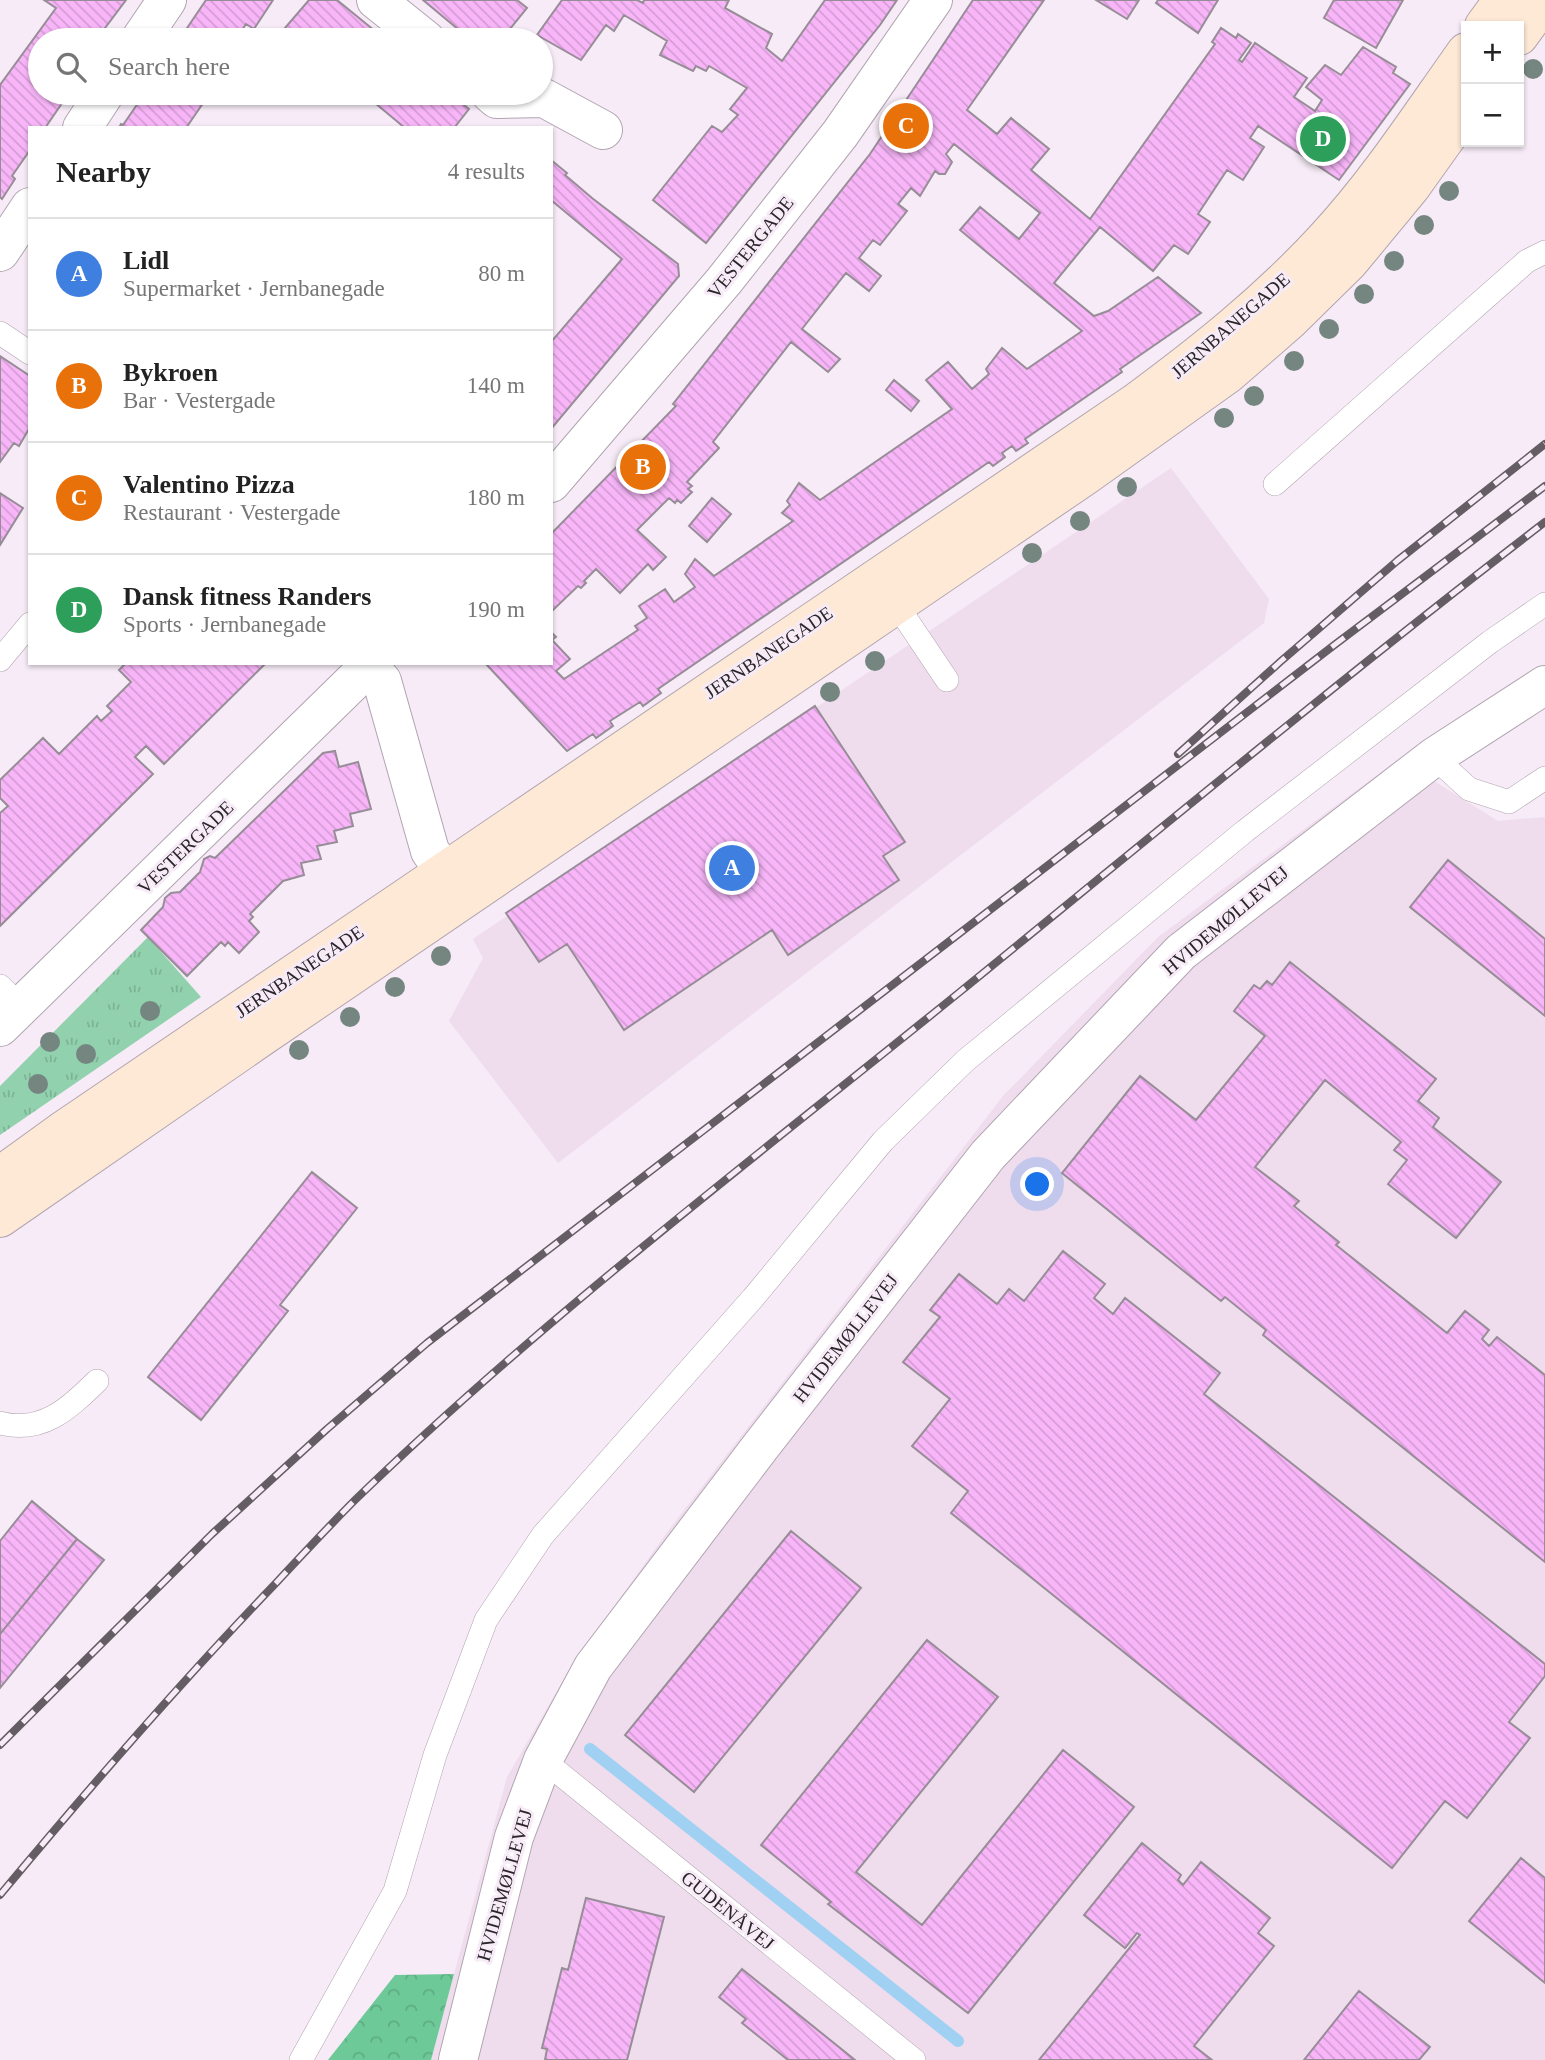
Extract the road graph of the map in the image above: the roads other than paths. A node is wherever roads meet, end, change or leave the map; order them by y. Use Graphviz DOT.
graph roads {
  1 [pos="167,0"];
  2 [pos="376,0"];
  3 [pos="933,0"];
  4 [pos="1503,0"];
  5 [pos="1545,0"];
  6 [pos="1488,21"];
  7 [pos="148,28"];
  8 [pos="411,28"];
  9 [pos="1524,29"];
  10 [pos="1461,59"];
  11 [pos="553,103"];
  12 [pos="98,105"];
  13 [pos="1461,117"];
  14 [pos="83,126"];
  15 [pos="603,130"];
  16 [pos="28,210"];
  17 [pos="1545,251"];
  18 [pos="0,252"];
  19 [pos="0,333"];
  20 [pos="28,352"];
  21 [pos="553,481"];
  22 [pos="1275,484"];
  23 [pos="886,590"];
  24 [pos="1545,604"];
  25 [pos="28,626"];
  26 [pos="0,660"];
  27 [pos="371,665"];
  28 [pos="947,680"];
  29 [pos="1545,685"];
  30 [pos="1434,757"];
  31 [pos="1545,778"];
  32 [pos="454,886"];
  33 [pos="7,1006"];
  34 [pos="0,1176"];
  35 [pos="0,1218"];
  36 [pos="97,1381"];
  37 [pos="0,1423"];
  38 [pos="543,1760"];
  39 [pos="300,2060"];
  40 [pos="458,2060"];
  41 [pos="914,2060"];
  1 -- 7 [label="street"];
  2 -- 8 [label="street"];
  3 -- 21 [label="street, VESTERGADE"];
  4 -- 6 [label="main road"];
  5 -- 9 [label="main road"];
  10 -- 23 [label="main road, JERNBANEGADE"];
  11 -- 15 [label="street"];
  12 -- 14 [label="street"];
  13 -- 23 [label="main road, JERNBANEGADE"];
  16 -- 18 [label="street"];
  17 -- 22 [label="lane"];
  19 -- 20 [label="lane"];
  23 -- 28 [label="lane"];
  23 -- 32 [label="main road, JERNBANEGADE"];
  24 -- 39 [label="lane"];
  25 -- 26 [label="lane"];
  27 -- 32 [label="street, VESTERGADE"];
  27 -- 33 [label="street, VESTERGADE"];
  29 -- 30 [label="street, HVIDEMØLLEVEJ"];
  30 -- 31 [label="lane"];
  30 -- 38 [label="street, HVIDEMØLLEVEJ"];
  32 -- 34 [label="main road, JERNBANEGADE"];
  32 -- 35 [label="main road, JERNBANEGADE"];
  36 -- 37 [label="lane"];
  38 -- 40 [label="street, HVIDEMØLLEVEJ"];
  38 -- 41 [label="lane, GUDENÅVEJ"];
}
